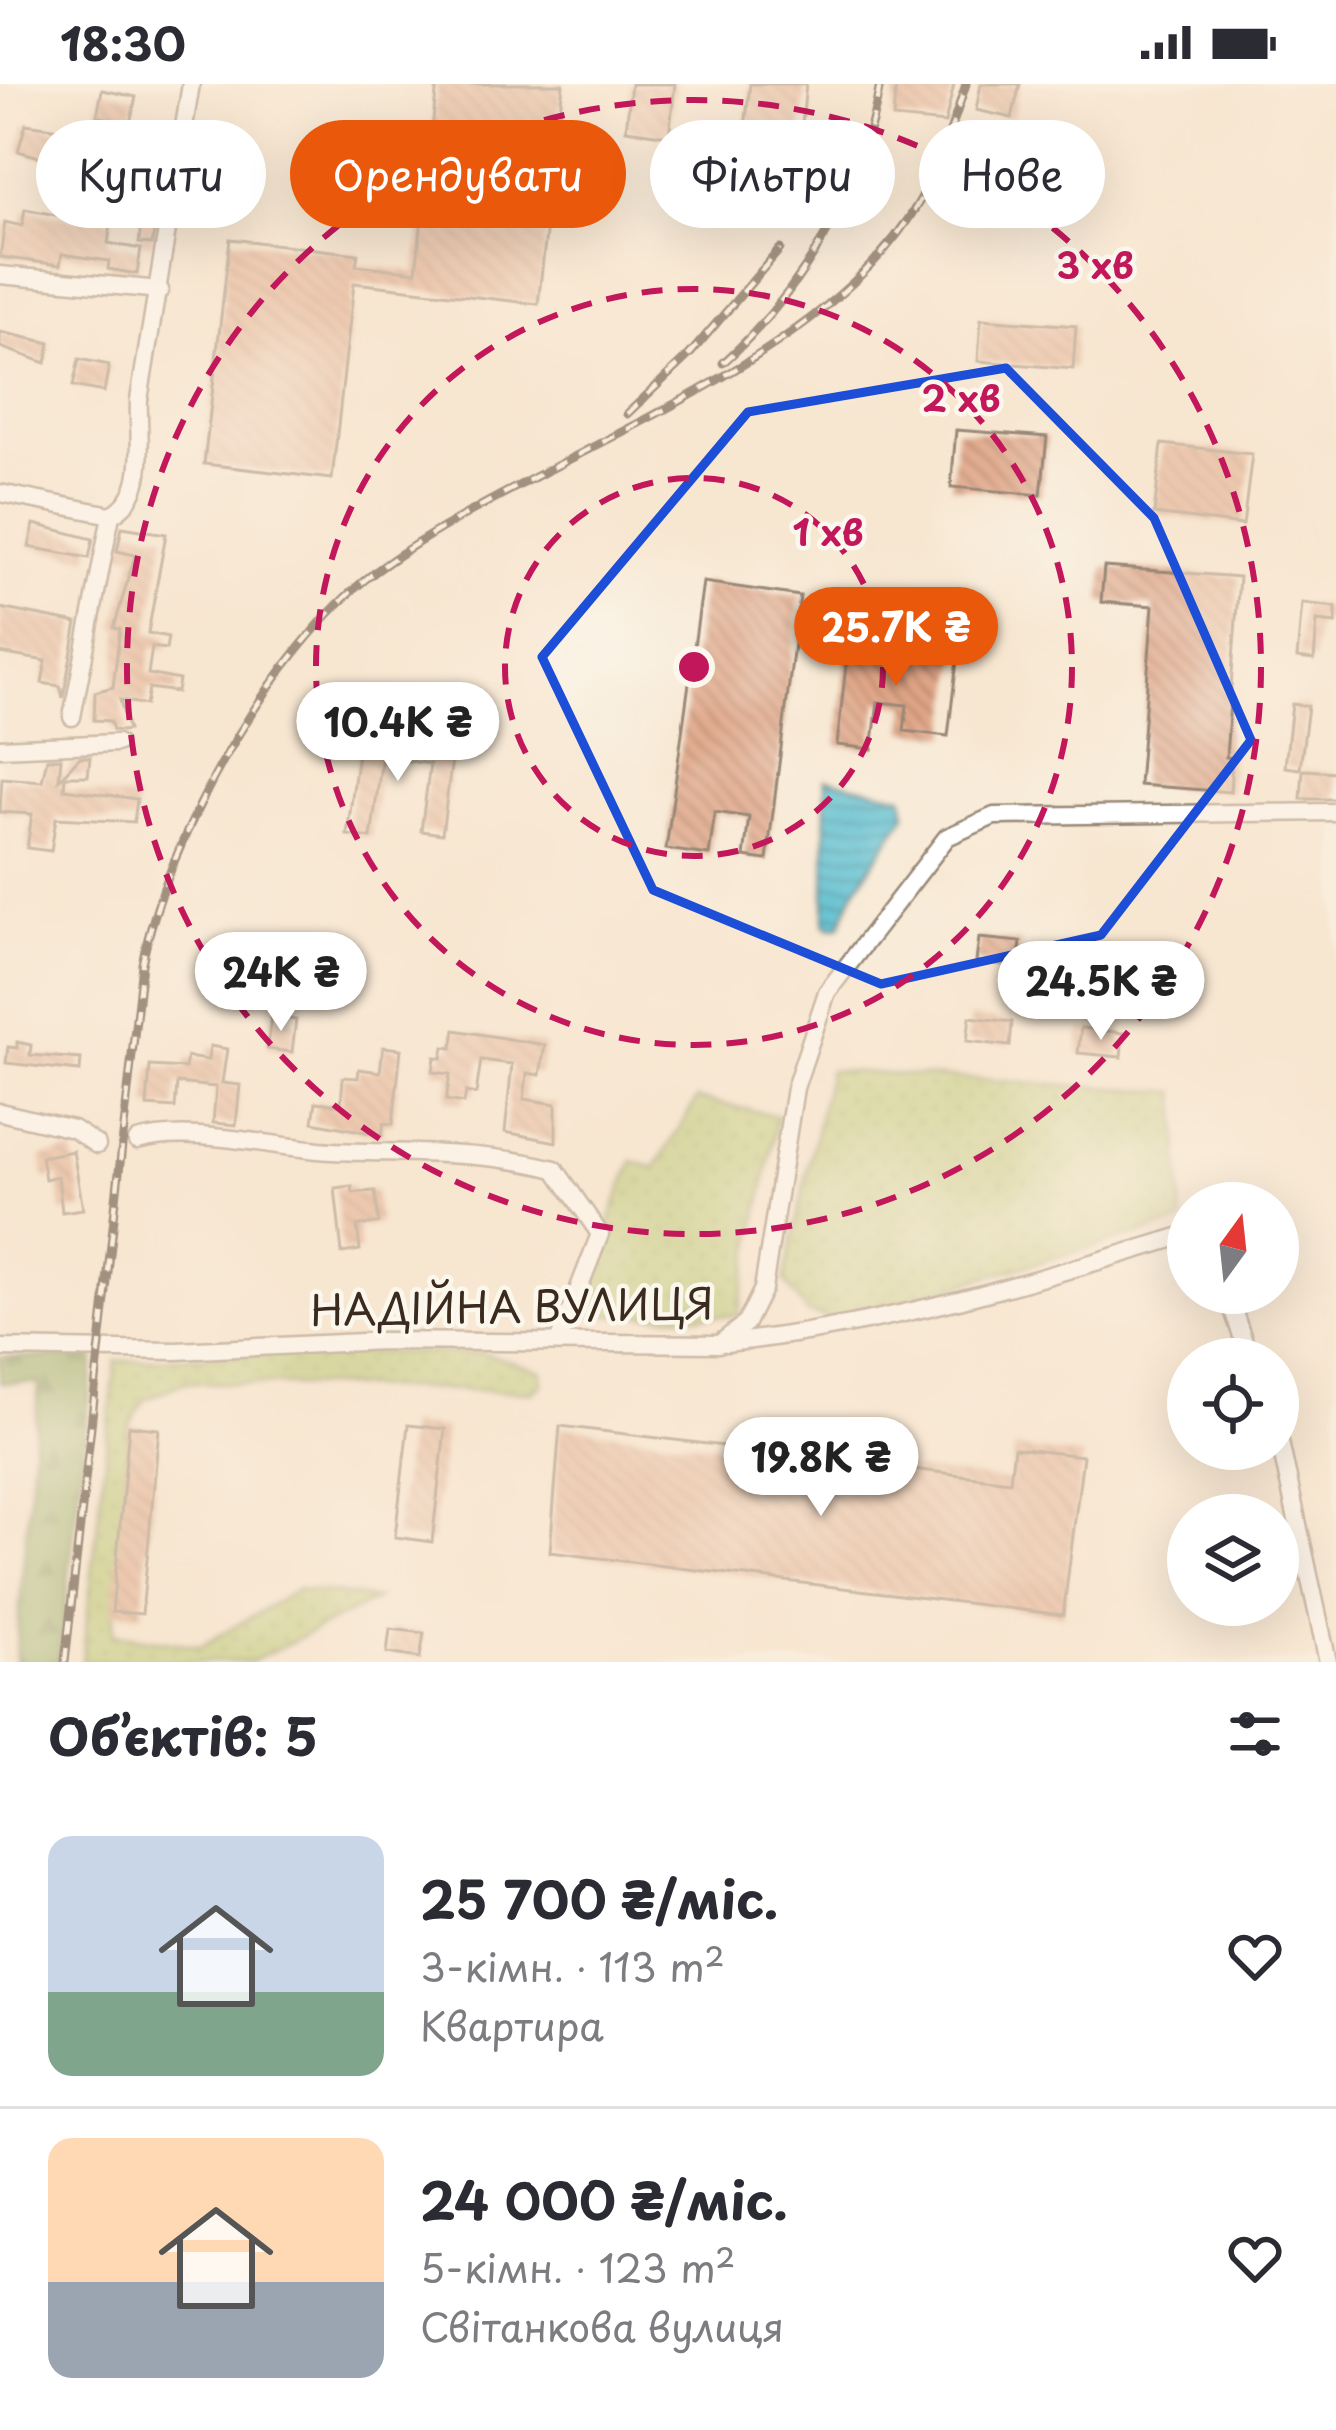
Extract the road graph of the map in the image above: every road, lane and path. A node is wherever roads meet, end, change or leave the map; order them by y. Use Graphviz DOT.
graph roads {
  1 [pos="191,84"];
  2 [pos="0,275"];
  3 [pos="160,290"];
  4 [pos="0,493"];
  5 [pos="111,515"];
  6 [pos="72,717"];
  7 [pos="118,743"];
  8 [pos="0,748"];
  9 [pos="1336,812"];
  10 [pos="0,1112"];
  11 [pos="137,1141"];
  12 [pos="97,1145"];
  13 [pos="1167,1240"];
  14 [pos="558,1342"];
  15 [pos="719,1344"];
  16 [pos="0,1348"];
  17 [pos="1286,1470"];
  18 [pos="1328,1662"];
  1 -- 3 [label="street"];
  2 -- 3 [label="street"];
  3 -- 5 [label="street"];
  4 -- 5 [label="street"];
  5 -- 6 [label="street"];
  7 -- 8 [label="street"];
  9 -- 15 [label="street, НАДІЙНА ВУЛИЦЯ"];
  10 -- 12 [label="street"];
  11 -- 14 [label="street"];
  13 -- 15 [label="street"];
  14 -- 15 [label="street, НАДІЙНА ВУЛИЦЯ"];
  14 -- 16 [label="street, НАДІЙНА ВУЛИЦЯ"];
  17 -- 18 [label="street"];
}
